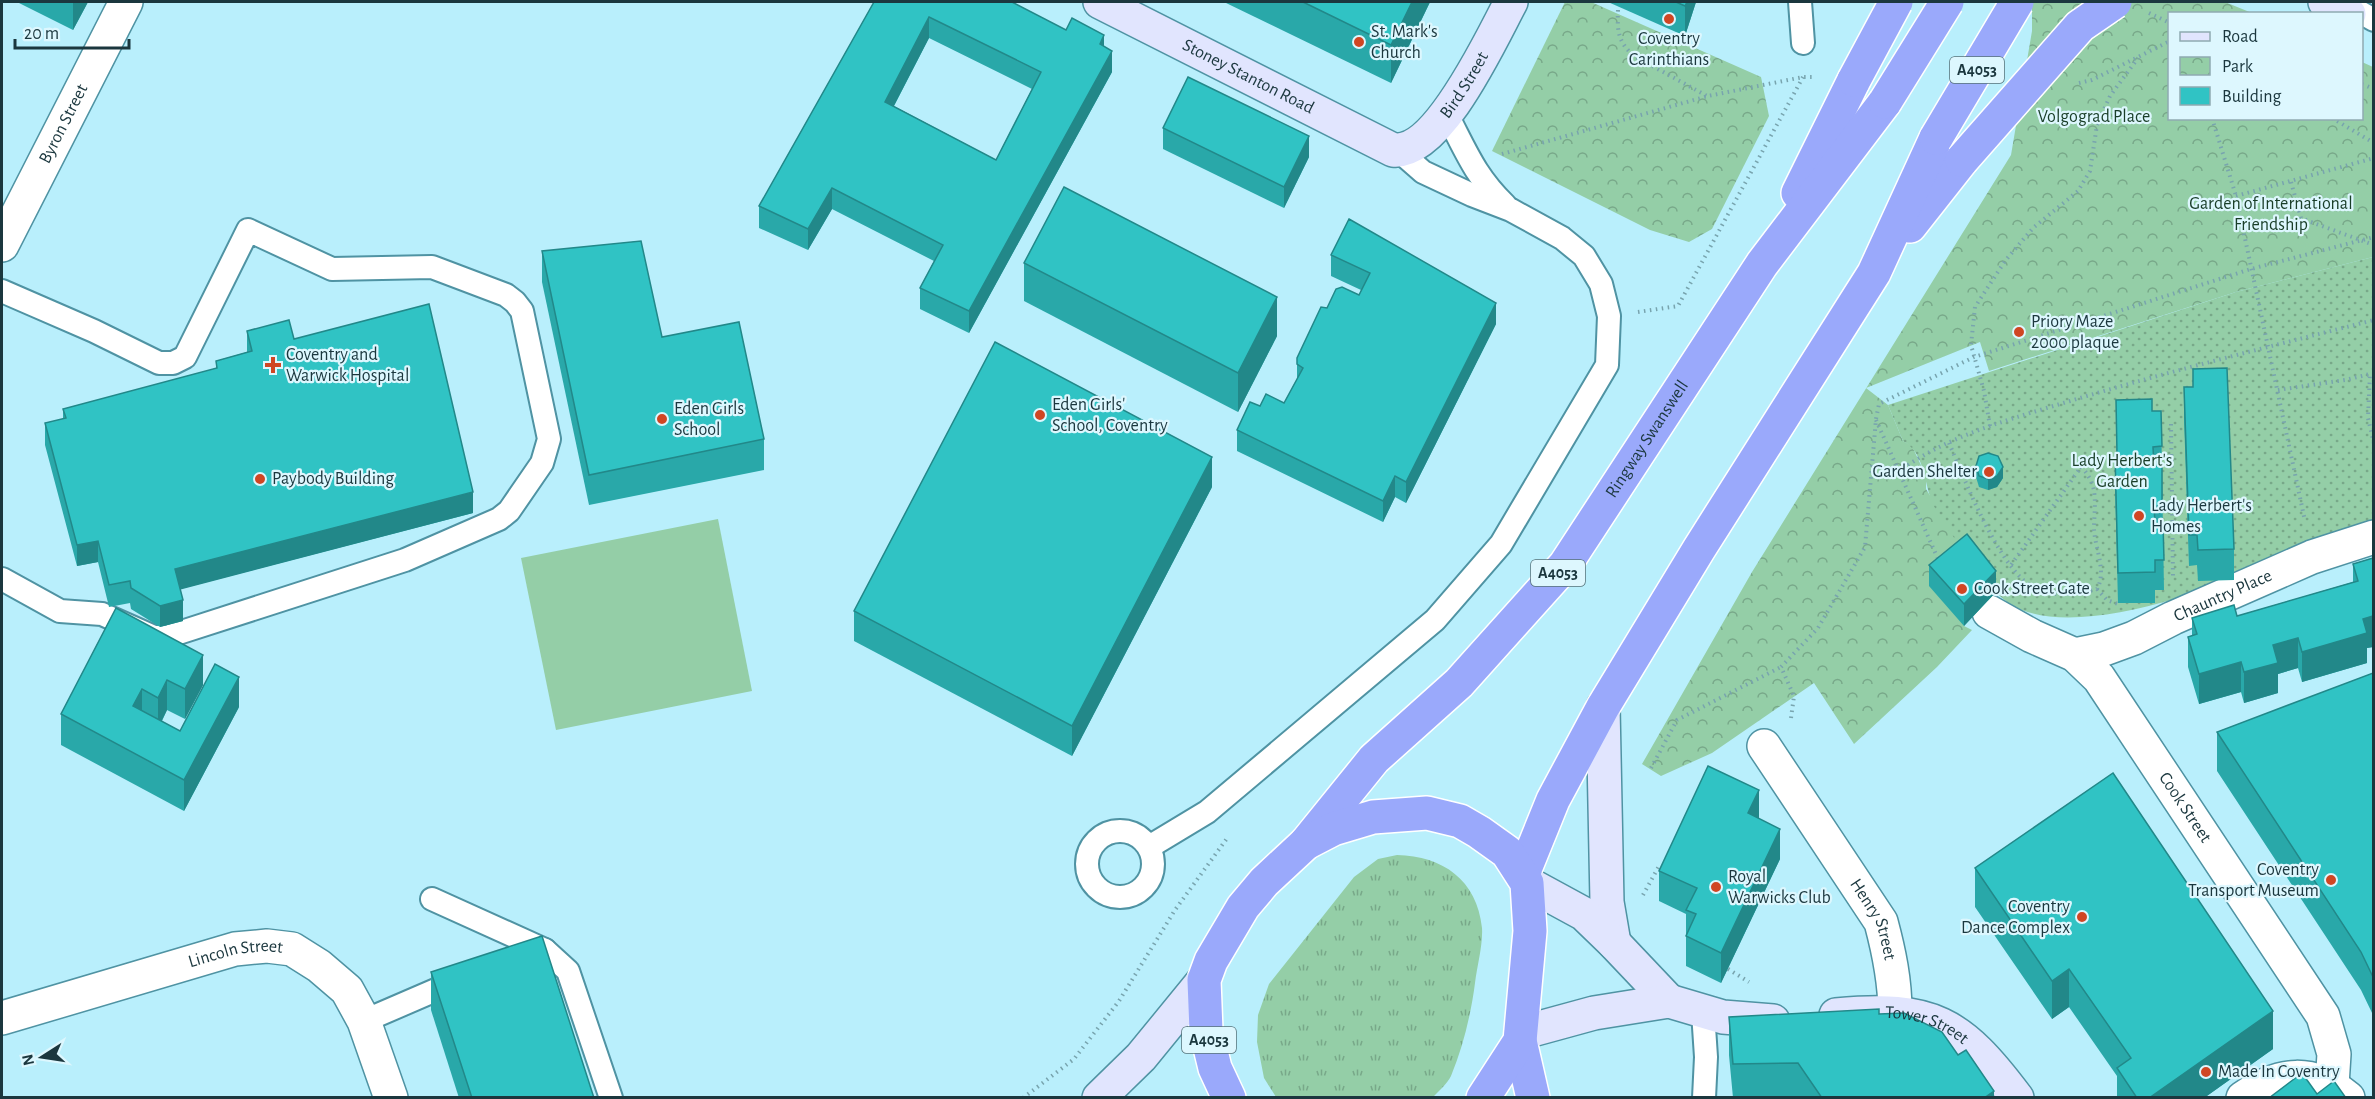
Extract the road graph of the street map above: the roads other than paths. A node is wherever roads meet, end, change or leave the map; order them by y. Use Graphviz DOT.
graph roads {
  1 [pos="126,2"];
  2 [pos="1100,2"];
  3 [pos="1511,2"];
  4 [pos="1800,2"];
  5 [pos="1896,2"];
  6 [pos="1947,2"];
  7 [pos="2017,2"];
  8 [pos="2115,2"];
  9 [pos="2325,2"];
  10 [pos="2342,2"];
  11 [pos="2345,12"];
  12 [pos="2359,12"];
  13 [pos="1803,43"];
  14 [pos="1447,115"];
  15 [pos="1399,151"];
  16 [pos="1511,210"];
  17 [pos="2,245"];
  18 [pos="1762,264"];
  19 [pos="1874,273"];
  20 [pos="2,291"];
  21 [pos="2373,537"];
  22 [pos="2,579"];
  23 [pos="1989,612"];
  24 [pos="2075,655"];
  25 [pos="1603,707"];
  26 [pos="1764,746"];
  27 [pos="1306,843"];
  28 [pos="1149,847"];
  29 [pos="1525,879"];
  30 [pos="432,899"];
  31 [pos="1614,943"];
  32 [pos="544,950"];
  33 [pos="499,966"];
  34 [pos="477,974"];
  35 [pos="1204,980"];
  36 [pos="1669,1001"];
  37 [pos="1703,1012"];
  38 [pos="1895,1012"];
  39 [pos="2,1018"];
  40 [pos="364,1021"];
  41 [pos="1521,1037"];
  42 [pos="2340,1091"];
  43 [pos="391,1098"];
  44 [pos="611,1098"];
  45 [pos="1099,1098"];
  46 [pos="1229,1098"];
  47 [pos="1483,1098"];
  48 [pos="1533,1098"];
  49 [pos="1704,1098"];
  50 [pos="2017,1098"];
  51 [pos="2243,1098"];
  1 -- 17 [label="street, Byron Street"];
  2 -- 15 [label="street, Stoney Stanton Road"];
  3 -- 14 [label="street, Bird Street"];
  4 -- 13 [label="lane"];
  5 -- 18 [label="highway, bridge"];
  6 -- 18 [label="highway, Ringway Swanswell / A4053, bridge"];
  7 -- 19 [label="highway, A4053, bridge"];
  8 -- 19 [label="highway, bridge"];
  9 -- 11 [label="street"];
  10 -- 12 [label="lane"];
  14 -- 15 [label="street, Bird Street"];
  14 -- 16 [label="lane"];
  15 -- 16 [label="lane"];
  16 -- 28 [label="lane"];
  18 -- 27 [label="highway, Ringway Swanswell / A4053"];
  19 -- 25 [label="highway, A4053"];
  20 -- 22 [label="lane"];
  21 -- 24 [label="street, Chauntry Place"];
  23 -- 24 [label="street, Cook Street"];
  24 -- 42 [label="street, Cook Street"];
  25 -- 29 [label="highway, A4053"];
  25 -- 31 [label="street"];
  26 -- 38 [label="street, Henry Street"];
  27 -- 29 [label="highway, A4053"];
  27 -- 35 [label="highway, A4053"];
  29 -- 31 [label="street, Tower Street"];
  29 -- 41 [label="highway, A4053"];
  30 -- 32 [label="lane"];
  31 -- 36 [label="street, Tower Street"];
  32 -- 33 [label="lane"];
  32 -- 44 [label="lane"];
  34 -- 40 [label="lane"];
  35 -- 45 [label="street"];
  35 -- 46 [label="highway, A4053"];
  36 -- 37 [label="street, Tower Street"];
  36 -- 41 [label="street, Tower Street"];
  37 -- 38 [label="street, Tower Street"];
  37 -- 49 [label="lane"];
  38 -- 50 [label="street, Tower Street"];
  39 -- 40 [label="street, Lincoln Street"];
  40 -- 43 [label="street, Lincoln Street"];
  41 -- 47 [label="highway, A4053"];
  41 -- 48 [label="highway, A4053"];
  42 -- 51 [label="street"];
}
